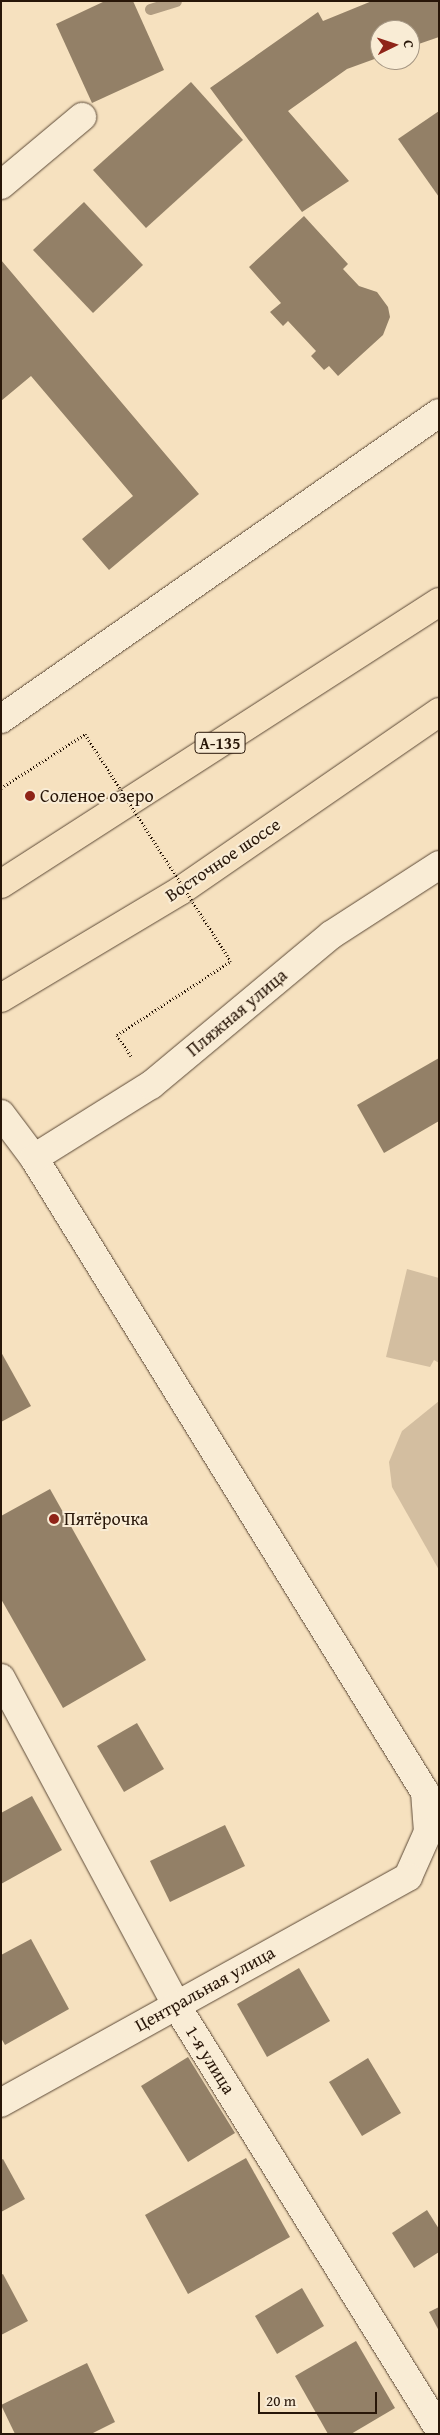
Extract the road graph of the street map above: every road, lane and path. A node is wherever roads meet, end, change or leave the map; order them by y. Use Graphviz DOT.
graph roads {
  1 [pos="82,117"];
  2 [pos="1,185"];
  3 [pos="439,413"];
  4 [pos="414,430"];
  5 [pos="439,440"];
  6 [pos="439,602"];
  7 [pos="439,712"];
  8 [pos="1,719"];
  9 [pos="1,788"];
  10 [pos="439,864"];
  11 [pos="1,884"];
  12 [pos="1,998"];
  13 [pos="117,1035"];
  14 [pos="1,1114"];
  15 [pos="34,1158"];
  16 [pos="1,1678"];
  17 [pos="176,2005"];
  18 [pos="1,2102"];
  19 [pos="439,2430"];
  1 -- 2 [label="street"];
  3 -- 4 [label="street"];
  4 -- 5 [label="street"];
  4 -- 8 [label="street"];
  6 -- 11 [label="highway, А-135"];
  7 -- 12 [label="highway, Восточное шоссе"];
  9 -- 13 [label="path, bridge"];
  10 -- 15 [label="street, Пляжная улица"];
  14 -- 15 [label="street"];
  15 -- 17 [label="street, Центральная улица"];
  16 -- 17 [label="street, 1-я улица"];
  17 -- 18 [label="street, Центральная улица"];
  17 -- 19 [label="street, 1-я улица"];
}
